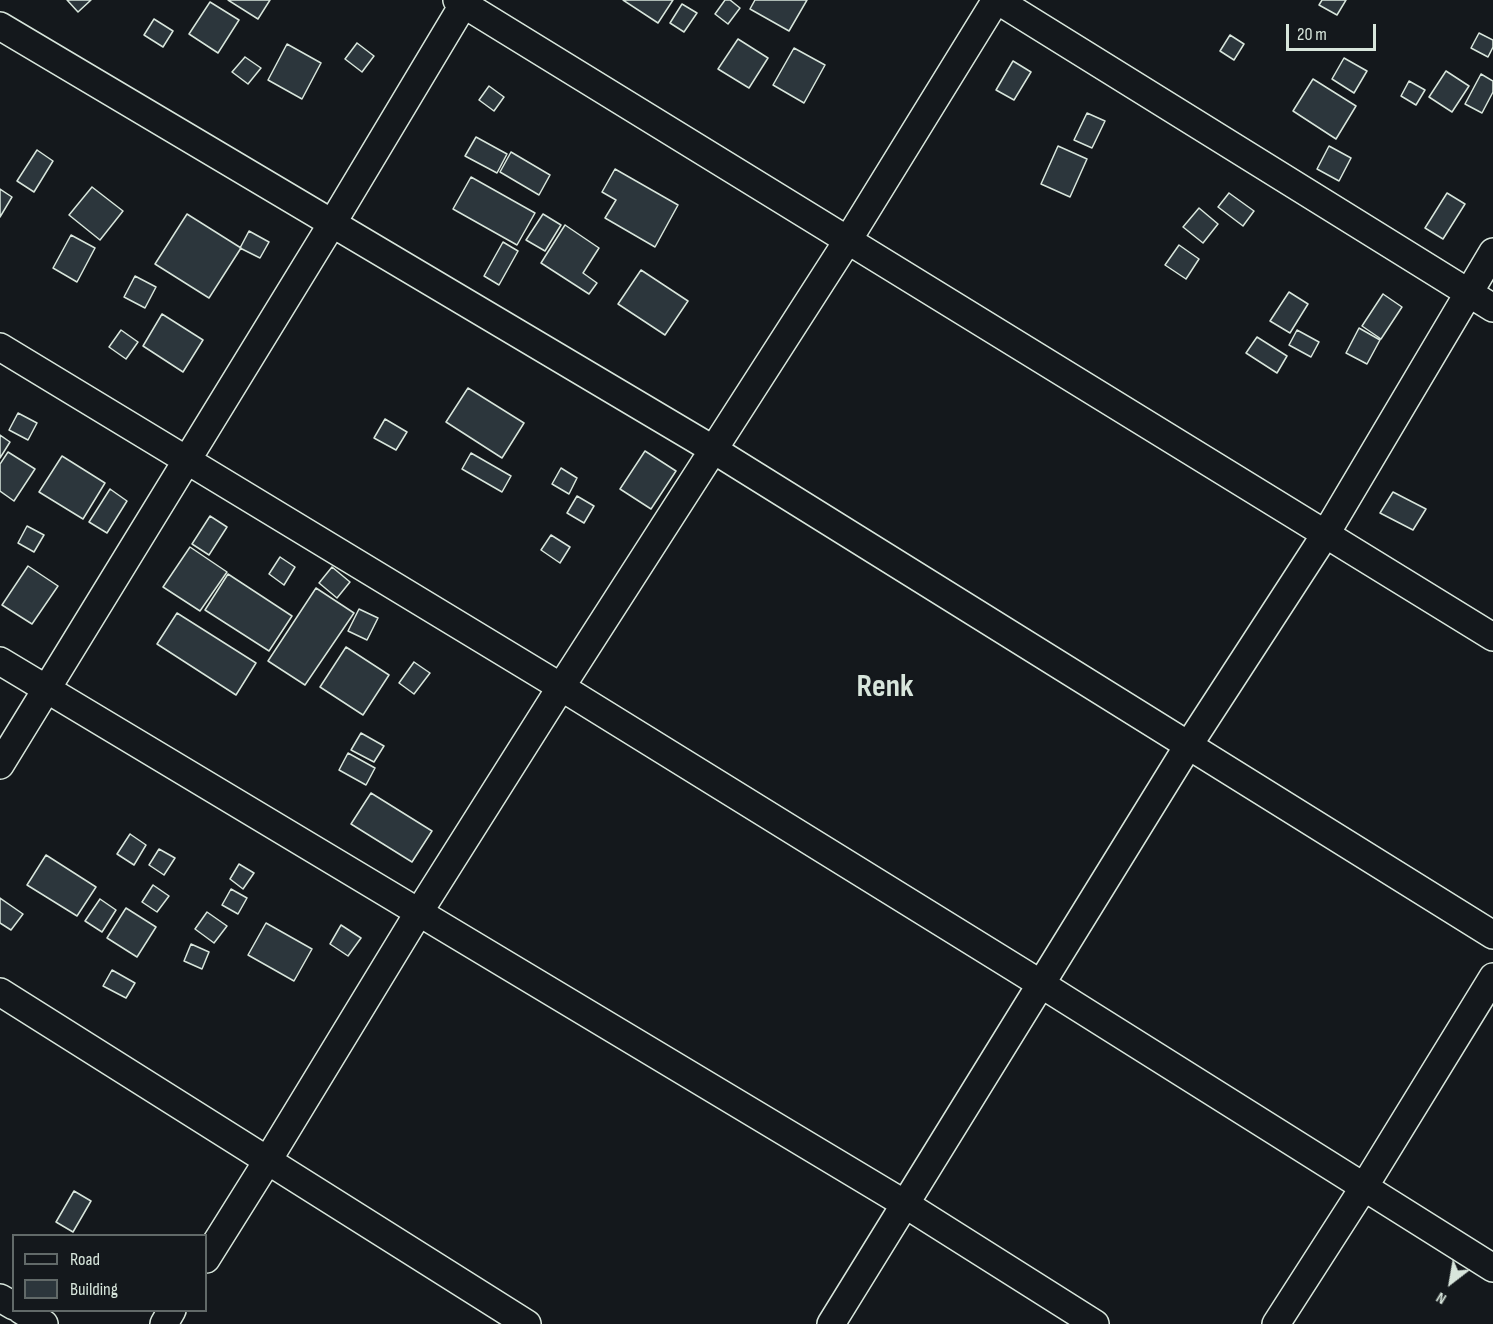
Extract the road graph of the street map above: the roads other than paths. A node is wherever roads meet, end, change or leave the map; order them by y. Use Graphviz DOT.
graph roads {
  1 [pos="996,0"];
  2 [pos="462,1"];
  3 [pos="0,26"];
  4 [pos="333,222"];
  5 [pos="848,240"];
  6 [pos="1493,252"];
  7 [pos="1468,292"];
  8 [pos="1493,308"];
  9 [pos="0,347"];
  10 [pos="714,450"];
  11 [pos="186,460"];
  12 [pos="1325,535"];
  13 [pos="1493,637"];
  14 [pos="0,661"];
  15 [pos="561,687"];
  16 [pos="46,688"];
  17 [pos="1188,746"];
  18 [pos="0,765"];
  19 [pos="419,912"];
  20 [pos="1493,935"];
  21 [pos="1493,977"];
  22 [pos="1041,984"];
  23 [pos="0,993"];
  24 [pos="268,1160"];
  25 [pos="1364,1187"];
  26 [pos="905,1204"];
  27 [pos="207,1257"];
  28 [pos="1493,1268"];
  29 [pos="23,1312"];
  30 [pos="44,1324"];
  31 [pos="527,1324"];
  32 [pos="831,1324"];
  33 [pos="1095,1324"];
  34 [pos="1276,1324"];
  1 -- 5 [label="street"];
  1 -- 7 [label="street"];
  2 -- 4 [label="street"];
  2 -- 5 [label="street"];
  3 -- 4 [label="street"];
  4 -- 10 [label="street"];
  4 -- 11 [label="street"];
  5 -- 10 [label="street"];
  5 -- 12 [label="street"];
  6 -- 7 [label="street"];
  7 -- 8 [label="street"];
  7 -- 12 [label="street"];
  9 -- 11 [label="street"];
  10 -- 15 [label="street"];
  10 -- 17 [label="street"];
  11 -- 15 [label="street"];
  11 -- 16 [label="street"];
  12 -- 13 [label="street"];
  12 -- 17 [label="street"];
  14 -- 16 [label="street"];
  15 -- 19 [label="street"];
  15 -- 22 [label="street"];
  16 -- 18 [label="street"];
  16 -- 19 [label="street"];
  17 -- 20 [label="street"];
  17 -- 22 [label="street"];
  19 -- 24 [label="street"];
  19 -- 26 [label="street"];
  21 -- 25 [label="street"];
  22 -- 25 [label="street"];
  22 -- 26 [label="street"];
  23 -- 24 [label="street"];
  24 -- 27 [label="street"];
  24 -- 31 [label="street"];
  25 -- 28 [label="street"];
  25 -- 34 [label="street"];
  26 -- 32 [label="street"];
  26 -- 33 [label="street"];
  29 -- 30 [label="street"];
}
